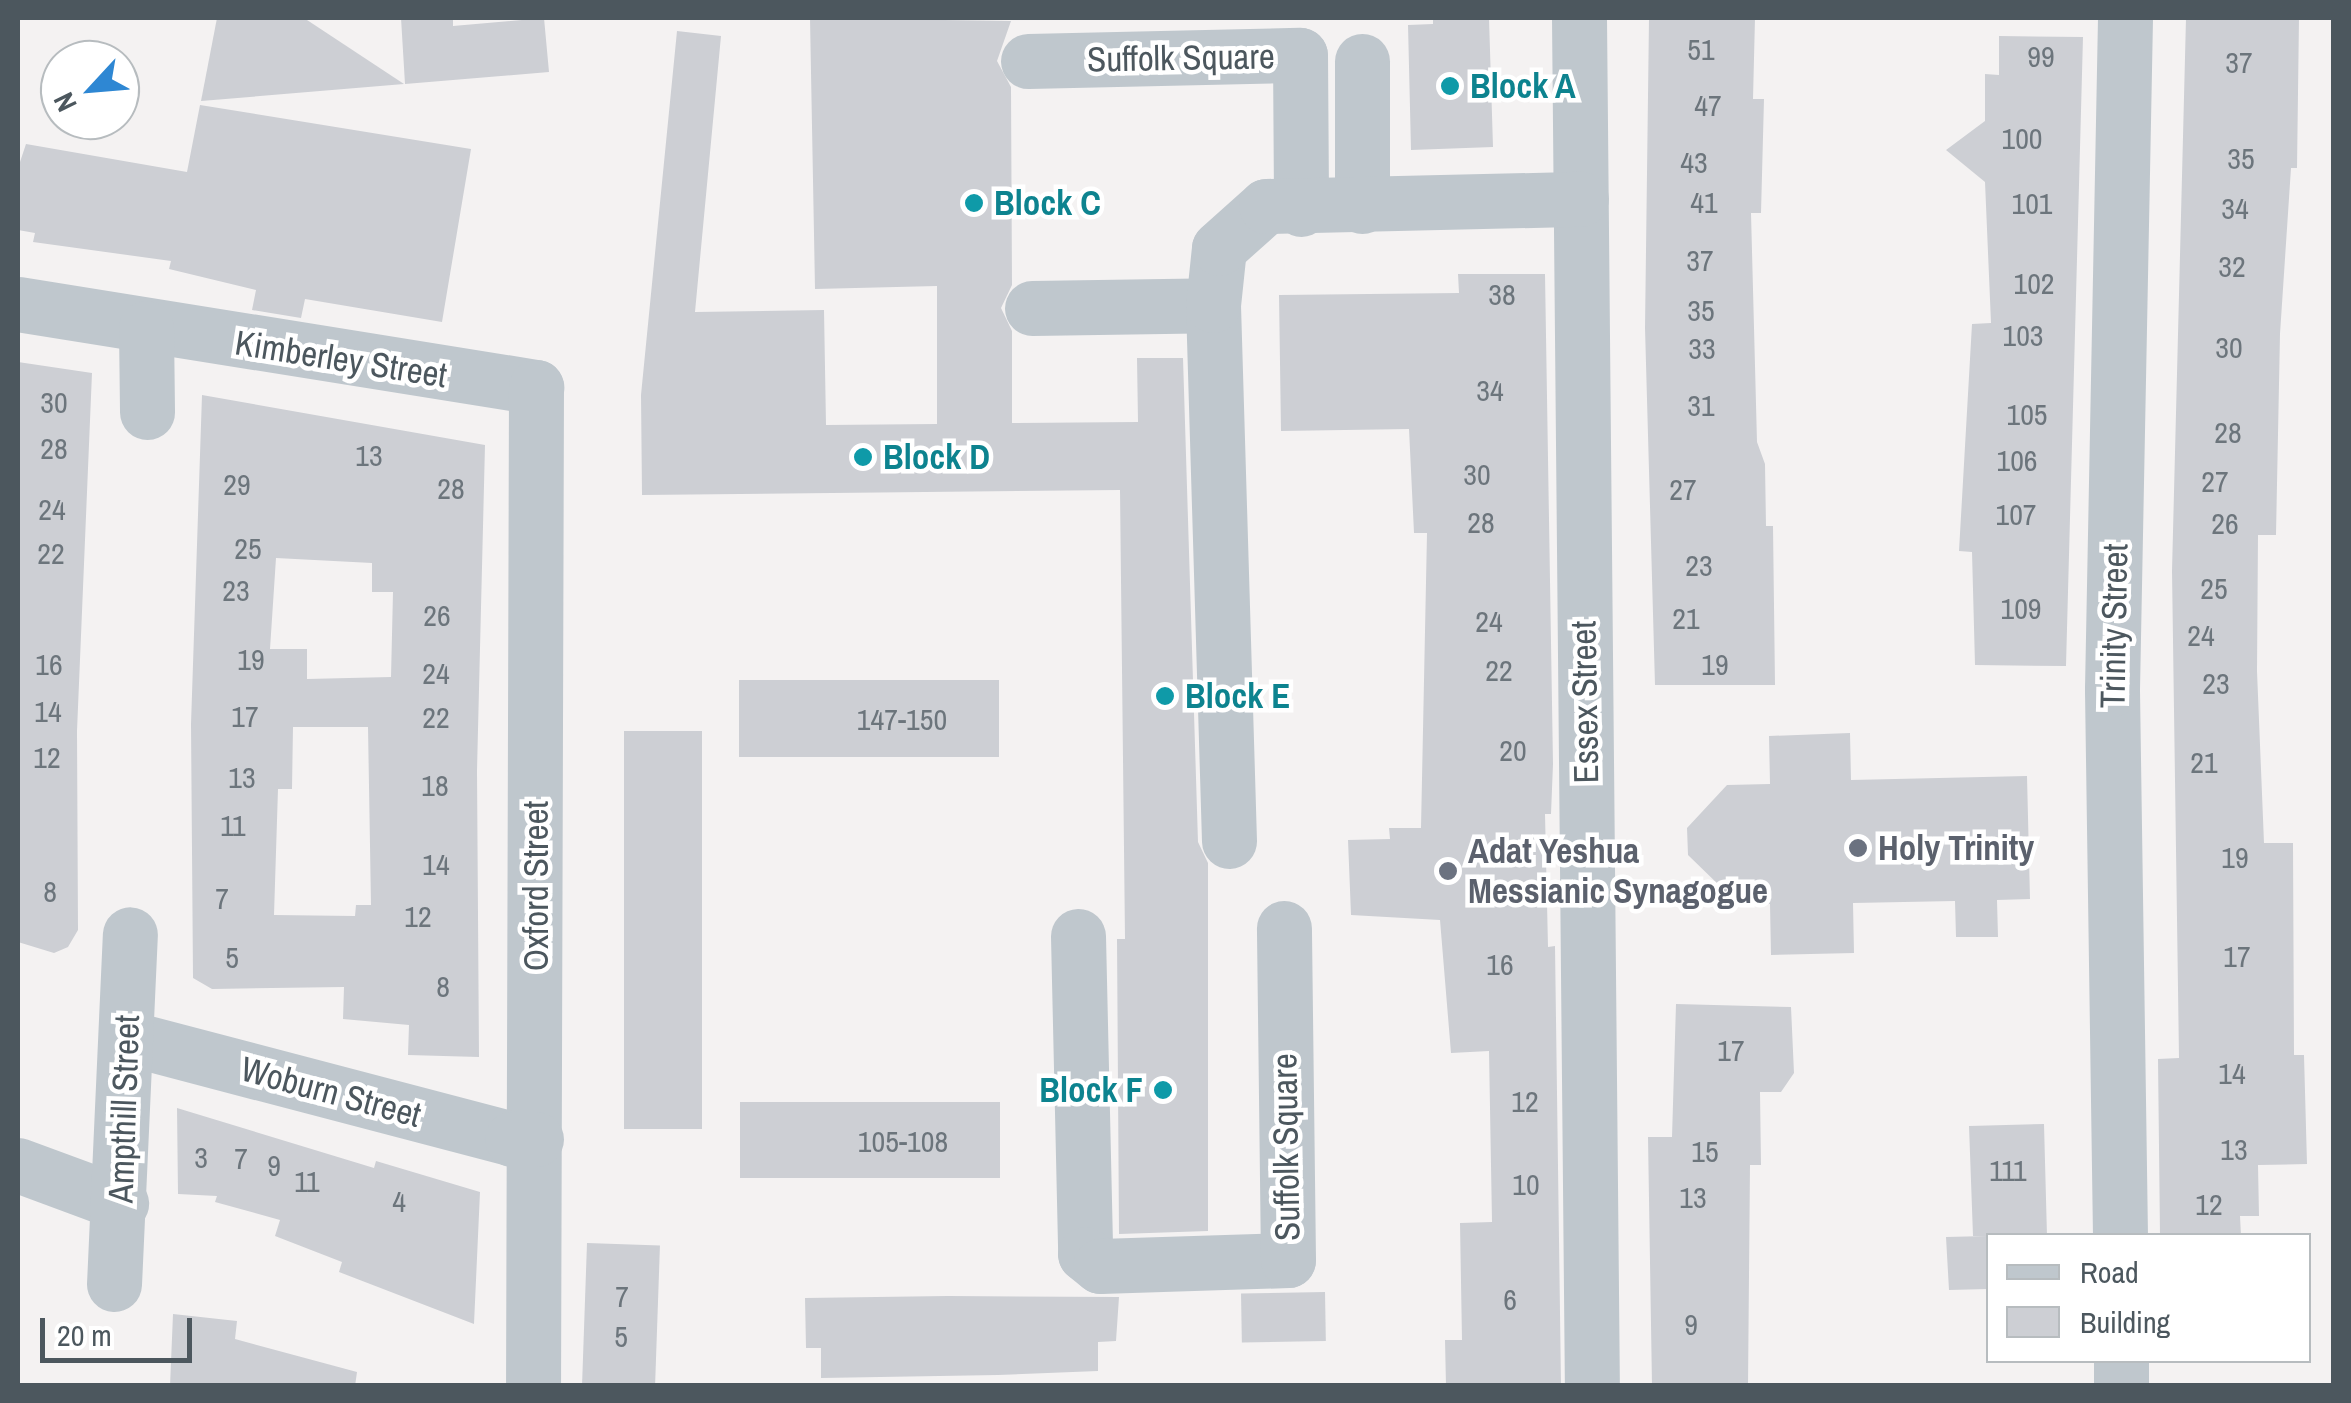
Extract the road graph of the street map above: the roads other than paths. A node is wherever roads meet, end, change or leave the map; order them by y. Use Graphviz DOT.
graph roads {
  1 [pos="1579,18"];
  2 [pos="2125,18"];
  3 [pos="1028,61"];
  4 [pos="1362,61"];
  5 [pos="1581,199"];
  6 [pos="1362,206"];
  7 [pos="1301,208"];
  8 [pos="18,304"];
  9 [pos="1213,305"];
  10 [pos="1032,308"];
  11 [pos="146,328"];
  12 [pos="536,387"];
  13 [pos="147,412"];
  14 [pos="1229,841"];
  15 [pos="1284,928"];
  16 [pos="130,934"];
  17 [pos="1078,936"];
  18 [pos="128,1038"];
  19 [pos="536,1139"];
  20 [pos="18,1165"];
  21 [pos="120,1203"];
  22 [pos="2120,1233"];
  23 [pos="114,1284"];
  24 [pos="533,1386"];
  25 [pos="1592,1386"];
  1 -- 5 [label="street, Essex Street"];
  2 -- 22 [label="street, Trinity Street"];
  3 -- 7 [label="street, Suffolk Square"];
  4 -- 6 [label="street"];
  5 -- 6 [label="street"];
  5 -- 25 [label="street, Essex Street"];
  6 -- 7 [label="street"];
  7 -- 9 [label="street"];
  8 -- 11 [label="street, Kimberley Street"];
  9 -- 10 [label="street"];
  9 -- 14 [label="street"];
  11 -- 12 [label="street, Kimberley Street"];
  11 -- 13 [label="street"];
  12 -- 19 [label="street, Oxford Street"];
  15 -- 17 [label="street, Suffolk Square"];
  16 -- 18 [label="street, Ampthill Street"];
  18 -- 19 [label="street, Woburn Street"];
  18 -- 21 [label="street, Ampthill Street"];
  19 -- 24 [label="street, Oxford Street"];
  20 -- 21 [label="street"];
  21 -- 23 [label="street, Ampthill Street"];
}
